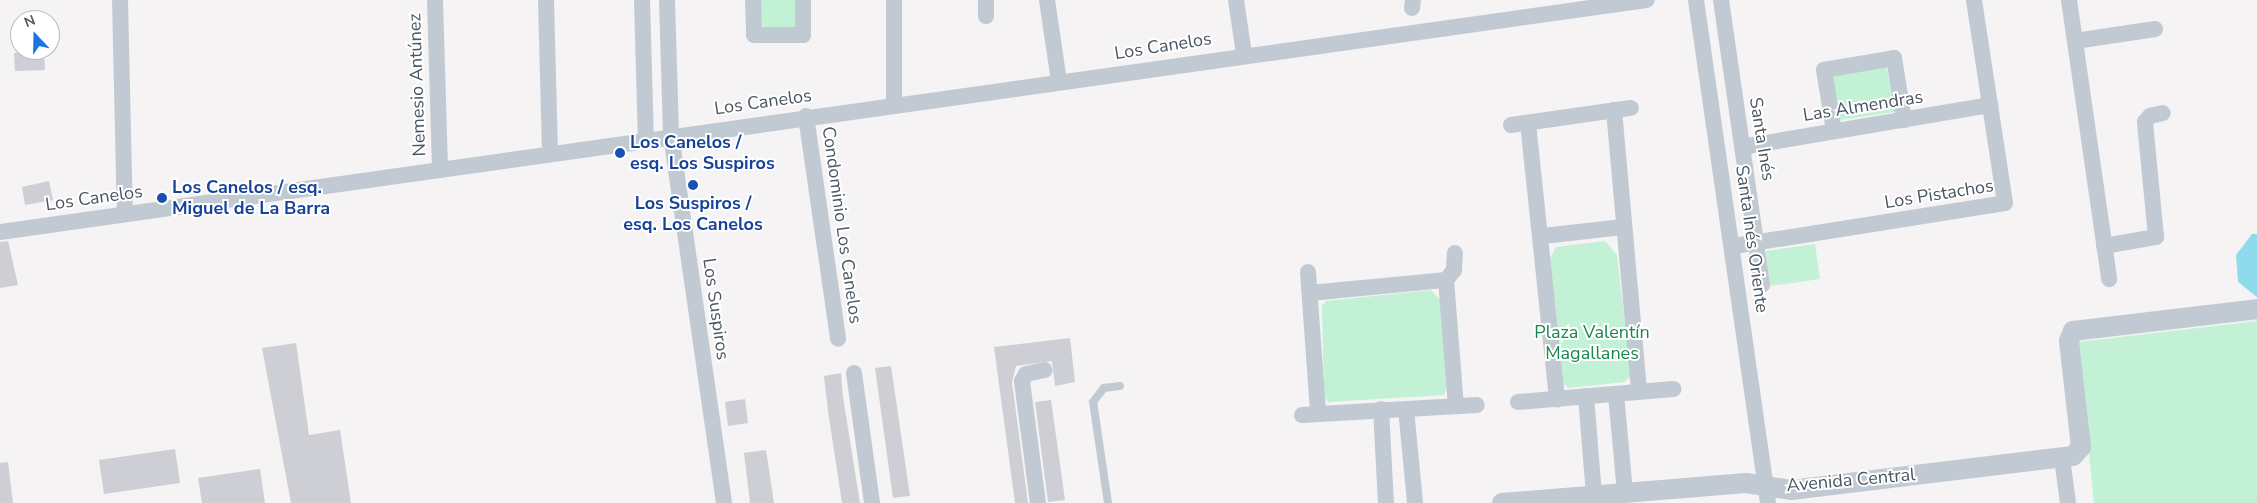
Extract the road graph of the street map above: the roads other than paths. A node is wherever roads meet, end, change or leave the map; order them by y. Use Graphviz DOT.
graph roads {
  1 [pos="120,0"];
  2 [pos="435,0"];
  3 [pos="546,0"];
  4 [pos="642,0"];
  5 [pos="667,0"];
  6 [pos="753,0"];
  7 [pos="803,0"];
  8 [pos="894,0"];
  9 [pos="1047,0"];
  10 [pos="1236,0"];
  11 [pos="1647,0"];
  12 [pos="1696,0"];
  13 [pos="1721,0"];
  14 [pos="1974,0"];
  15 [pos="2069,0"];
  16 [pos="1531,8"];
  17 [pos="2155,29"];
  18 [pos="2075,41"];
  19 [pos="1244,54"];
  20 [pos="1059,82"];
  21 [pos="894,104"];
  22 [pos="1990,105"];
  23 [pos="1631,108"];
  24 [pos="1614,110"];
  25 [pos="2163,113"];
  26 [pos="806,116"];
  27 [pos="1904,120"];
  28 [pos="1528,122"];
  29 [pos="1511,125"];
  30 [pos="1834,131"];
  31 [pos="671,135"];
  32 [pos="646,139"];
  33 [pos="1742,147"];
  34 [pos="550,154"];
  35 [pos="440,169"];
  36 [pos="126,213"];
  37 [pos="1622,227"];
  38 [pos="0,232"];
  39 [pos="1543,236"];
  40 [pos="1757,243"];
  41 [pos="1734,246"];
  42 [pos="2104,246"];
  43 [pos="1455,253"];
  44 [pos="1308,272"];
  45 [pos="1446,280"];
  46 [pos="2109,280"];
  47 [pos="1762,285"];
  48 [pos="1310,292"];
  49 [pos="2257,309"];
  50 [pos="838,339"];
  51 [pos="1046,370"];
  52 [pos="854,373"];
  53 [pos="1120,386"];
  54 [pos="1673,388"];
  55 [pos="1639,392"];
  56 [pos="1616,394"];
  57 [pos="1586,396"];
  58 [pos="1557,399"];
  59 [pos="1518,402"];
  60 [pos="1477,404"];
  61 [pos="1456,406"];
  62 [pos="1406,408"];
  63 [pos="1380,409"];
  64 [pos="2070,455"];
  65 [pos="1625,493"];
  66 [pos="1767,494"];
  67 [pos="1594,496"];
  68 [pos="1666,496"];
  69 [pos="1792,496"];
  70 [pos="1570,500"];
  71 [pos="724,503"];
  72 [pos="872,503"];
  73 [pos="1038,503"];
  74 [pos="1108,503"];
  75 [pos="1386,503"];
  76 [pos="1415,503"];
  77 [pos="1502,503"];
  78 [pos="2068,503"];
  1 -- 36 [label="street"];
  2 -- 35 [label="street, Nemesio Antúnez"];
  3 -- 34 [label="street"];
  4 -- 32 [label="street"];
  5 -- 31 [label="street, Los Suspiros"];
  6 -- 7 [label="street"];
  8 -- 21 [label="street"];
  9 -- 20 [label="street"];
  10 -- 19 [label="street"];
  11 -- 16 [label="street, Los Canelos"];
  12 -- 41 [label="street, Santa Inés Oriente"];
  13 -- 33 [label="street, Santa Inés"];
  14 -- 22 [label="street, Los Pistachos"];
  15 -- 18 [label="street"];
  16 -- 19 [label="street, Los Canelos"];
  17 -- 18 [label="street"];
  18 -- 42 [label="street"];
  19 -- 20 [label="street, Los Canelos"];
  20 -- 21 [label="street, Los Canelos"];
  21 -- 26 [label="street, Los Canelos"];
  22 -- 27 [label="street, Las Almendras"];
  22 -- 40 [label="street, Los Pistachos"];
  23 -- 24 [label="street"];
  24 -- 28 [label="street"];
  24 -- 37 [label="street"];
  25 -- 42 [label="street"];
  26 -- 31 [label="street, Los Canelos"];
  26 -- 50 [label="street, Condominio Los Canelos"];
  27 -- 30 [label="street, Las Almendras"];
  27 -- 30 [label="street"];
  28 -- 29 [label="street"];
  28 -- 39 [label="street"];
  30 -- 33 [label="street, Las Almendras"];
  31 -- 32 [label="street, Los Canelos"];
  31 -- 71 [label="street, Los Suspiros"];
  32 -- 34 [label="street, Los Canelos"];
  33 -- 40 [label="street, Santa Inés"];
  34 -- 35 [label="street, Los Canelos"];
  35 -- 36 [label="street, Los Canelos"];
  36 -- 38 [label="street, Los Canelos"];
  37 -- 39 [label="street"];
  37 -- 55 [label="street"];
  39 -- 58 [label="street"];
  40 -- 41 [label="street, Los Pistachos"];
  40 -- 47 [label="street, Santa Inés"];
  41 -- 66 [label="street, Santa Inés Oriente"];
  42 -- 46 [label="street"];
  43 -- 45 [label="street"];
  44 -- 48 [label="street"];
  45 -- 48 [label="street"];
  45 -- 61 [label="street"];
  48 -- 63 [label="street"];
  49 -- 64 [label="street"];
  51 -- 73 [label="street"];
  52 -- 72 [label="street"];
  53 -- 74 [label="lane"];
  54 -- 55 [label="street"];
  55 -- 56 [label="street"];
  56 -- 57 [label="street"];
  56 -- 65 [label="street"];
  57 -- 58 [label="street"];
  57 -- 67 [label="street"];
  58 -- 59 [label="street"];
  60 -- 61 [label="street"];
  61 -- 62 [label="street"];
  62 -- 63 [label="street"];
  62 -- 76 [label="street"];
  63 -- 75 [label="street"];
  64 -- 69 [label="street, Avenida Central"];
  64 -- 78 [label="street"];
  65 -- 67 [label="street, Avenida Central"];
  65 -- 68 [label="street, Avenida Central"];
  66 -- 68 [label="street, Avenida Central"];
  66 -- 69 [label="street, Avenida Central"];
  67 -- 70 [label="street, Avenida Central"];
  70 -- 77 [label="street, Avenida Central"];
}
